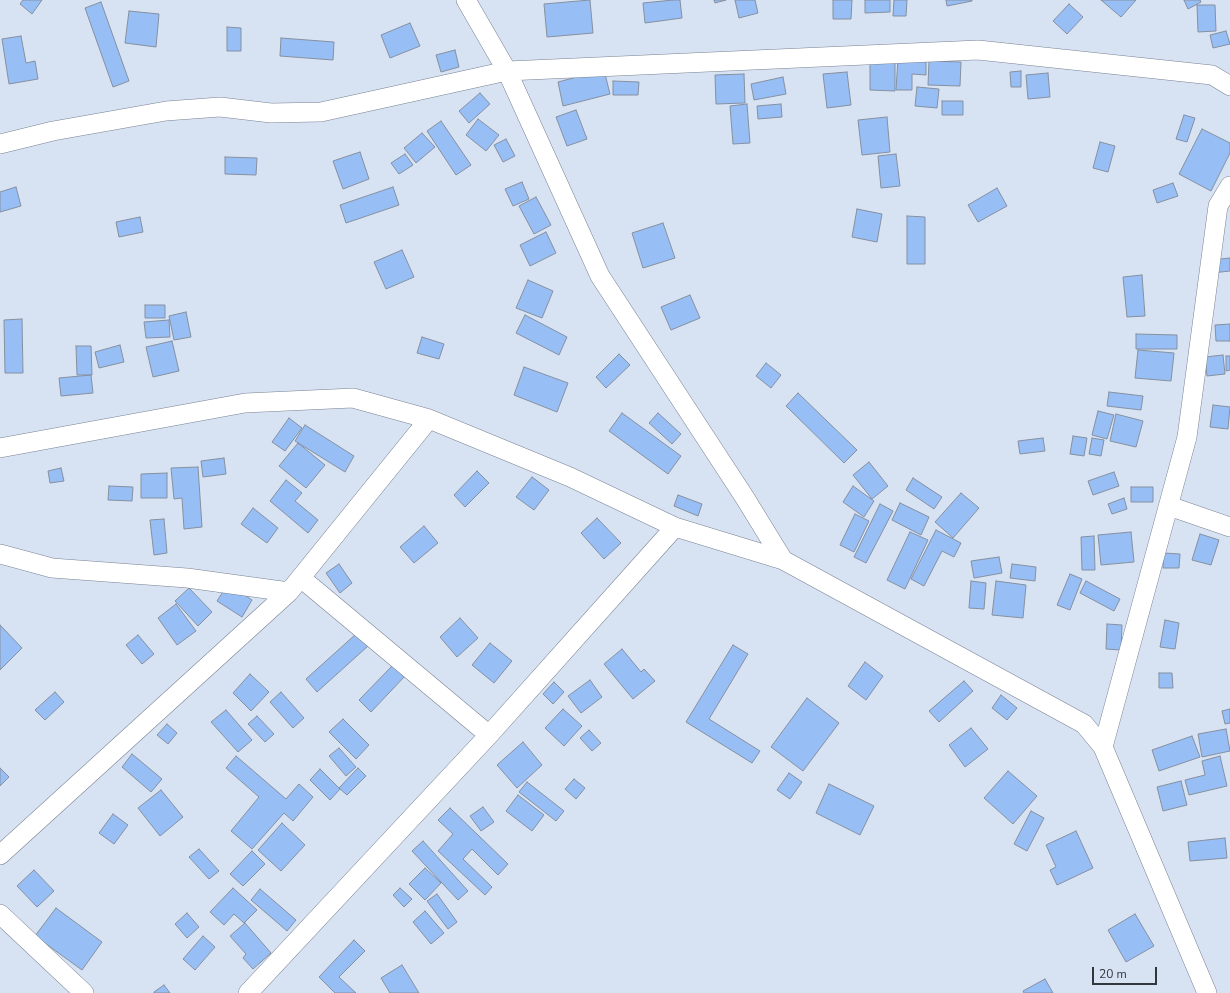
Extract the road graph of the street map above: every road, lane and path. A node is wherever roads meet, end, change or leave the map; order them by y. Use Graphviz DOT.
graph roads {
  1 [pos="466,0"];
  2 [pos="507,71"];
  3 [pos="1230,86"];
  4 [pos="0,144"];
  5 [pos="1230,186"];
  6 [pos="429,419"];
  7 [pos="0,448"];
  8 [pos="1169,506"];
  9 [pos="675,527"];
  10 [pos="1230,527"];
  11 [pos="0,554"];
  12 [pos="783,560"];
  13 [pos="295,585"];
  14 [pos="489,735"];
  15 [pos="1103,747"];
  16 [pos="0,855"];
  17 [pos="0,914"];
  18 [pos="84,993"];
  19 [pos="248,993"];
  20 [pos="1207,993"];
  1 -- 2 [label="street"];
  2 -- 3 [label="street"];
  2 -- 4 [label="street"];
  2 -- 12 [label="street"];
  5 -- 8 [label="street"];
  6 -- 7 [label="street"];
  6 -- 9 [label="street"];
  6 -- 13 [label="street"];
  8 -- 10 [label="street"];
  8 -- 15 [label="street"];
  9 -- 12 [label="street"];
  9 -- 14 [label="street"];
  11 -- 13 [label="street"];
  12 -- 15 [label="street"];
  13 -- 14 [label="street"];
  13 -- 16 [label="street"];
  14 -- 19 [label="street"];
  15 -- 20 [label="street"];
  17 -- 18 [label="street"];
}
